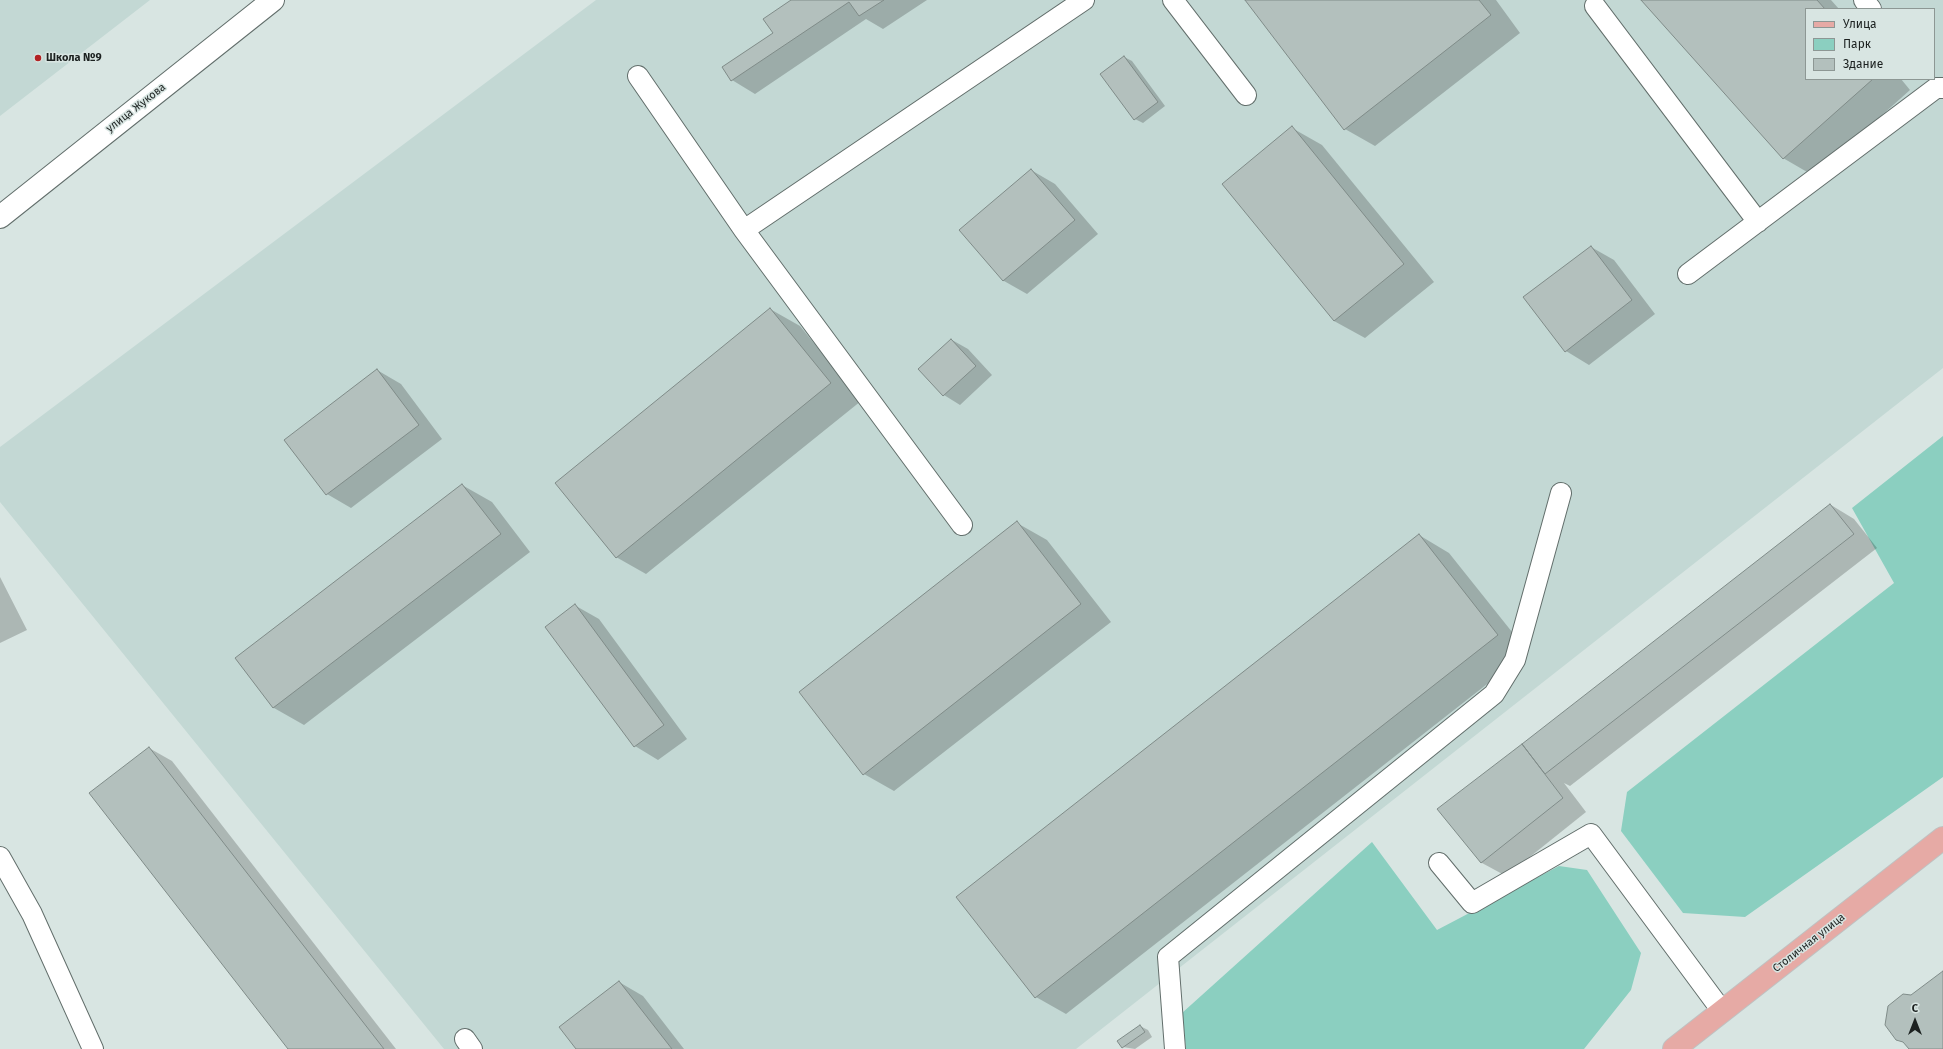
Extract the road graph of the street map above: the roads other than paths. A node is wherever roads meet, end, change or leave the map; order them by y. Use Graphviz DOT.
graph roads {
  1 [pos="273,0"];
  2 [pos="1084,0"];
  3 [pos="1173,0"];
  4 [pos="1864,0"];
  5 [pos="1595,6"];
  6 [pos="1870,8"];
  7 [pos="638,76"];
  8 [pos="1936,85"];
  9 [pos="1246,95"];
  10 [pos="0,217"];
  11 [pos="1758,222"];
  12 [pos="744,230"];
  13 [pos="1688,274"];
  14 [pos="1561,493"];
  15 [pos="962,525"];
  16 [pos="1943,838"];
  17 [pos="0,857"];
  18 [pos="1439,863"];
  19 [pos="1722,1011"];
  20 [pos="93,1049"];
  21 [pos="1175,1049"];
  22 [pos="1674,1049"];
  1 -- 10 [label="street, улица Жукова"];
  2 -- 12 [label="lane"];
  3 -- 9 [label="lane"];
  4 -- 6 [label="lane"];
  5 -- 11 [label="lane"];
  7 -- 12 [label="lane"];
  8 -- 11 [label="lane"];
  11 -- 13 [label="lane"];
  12 -- 15 [label="lane"];
  14 -- 21 [label="lane"];
  16 -- 19 [label="main road, Столичная улица"];
  17 -- 20 [label="lane"];
  18 -- 19 [label="lane"];
  19 -- 22 [label="main road, Столичная улица"];
}
